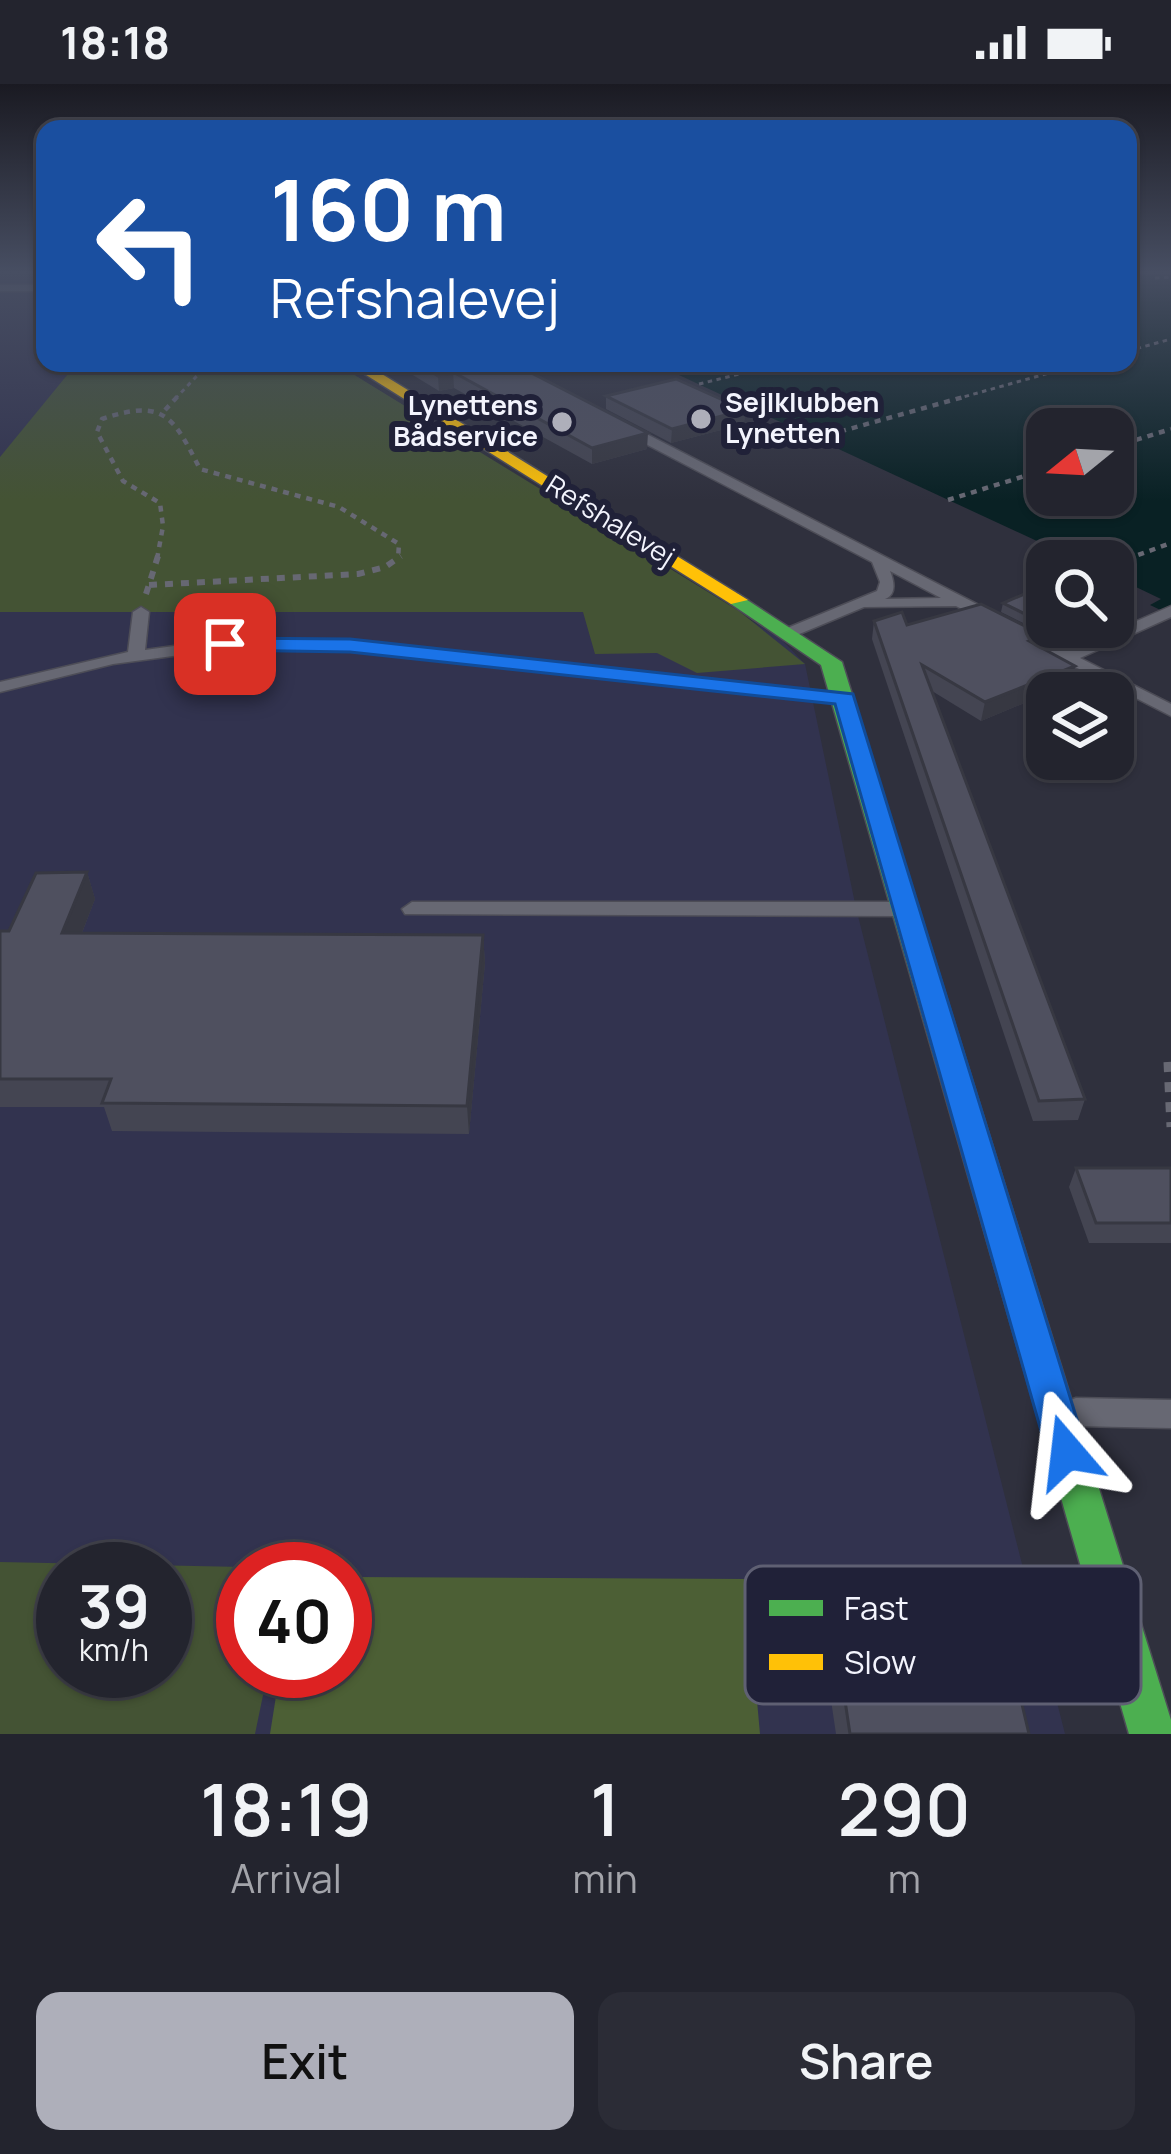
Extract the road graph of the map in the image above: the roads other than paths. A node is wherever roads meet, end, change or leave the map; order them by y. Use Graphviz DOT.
graph roads {
  1 [pos="369,372"];
  2 [pos="530,372"];
  3 [pos="554,392"];
  4 [pos="608,420"];
  5 [pos="878,559"];
  6 [pos="964,603"];
  7 [pos="869,604"];
  8 [pos="1171,611"];
  9 [pos="141,612"];
  10 [pos="790,632"];
  11 [pos="136,656"];
  12 [pos="1068,657"];
  13 [pos="0,687"];
  14 [pos="845,699"];
  15 [pos="1171,711"];
  16 [pos="412,909"];
  17 [pos="908,909"];
  18 [pos="1055,1412"];
  19 [pos="1171,1414"];
  20 [pos="1101,1566"];
  21 [pos="1141,1697"];
  22 [pos="1152,1734"];
  1 -- 10 [label="street, Refshalevej"];
  2 -- 3 [label="lane"];
  4 -- 5 [label="lane"];
  5 -- 6 [label="lane"];
  5 -- 7 [label="lane"];
  6 -- 7 [label="lane"];
  6 -- 12 [label="lane"];
  7 -- 10 [label="lane"];
  8 -- 12 [label="lane"];
  9 -- 11 [label="lane"];
  10 -- 14 [label="street, Refshalevej"];
  11 -- 13 [label="lane"];
  11 -- 14 [label="lane"];
  12 -- 15 [label="lane"];
  14 -- 17 [label="street, Refshalevej"];
  16 -- 17 [label="lane"];
  17 -- 18 [label="street, Refshalevej"];
  18 -- 19 [label="lane"];
  18 -- 20 [label="street, Refshalevej"];
  21 -- 22 [label="street, Refshalevej"];
}
